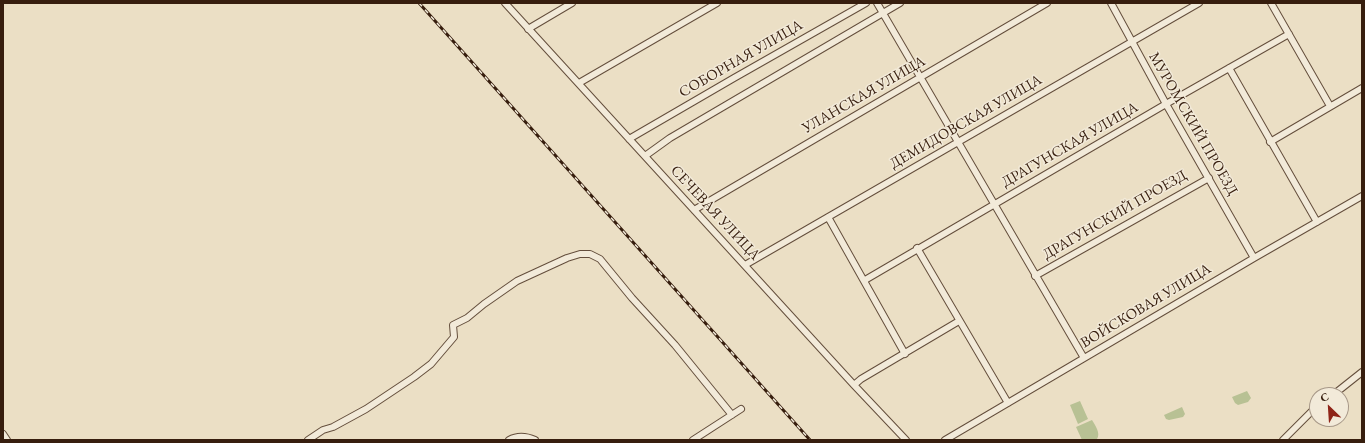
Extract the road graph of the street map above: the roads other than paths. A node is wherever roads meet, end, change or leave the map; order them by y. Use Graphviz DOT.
graph roads {
  1 [pos="505,3"];
  2 [pos="572,3"];
  3 [pos="717,3"];
  4 [pos="866,3"];
  5 [pos="877,3"];
  6 [pos="900,3"];
  7 [pos="1047,3"];
  8 [pos="1111,3"];
  9 [pos="1199,3"];
  10 [pos="1271,3"];
  11 [pos="883,13"];
  12 [pos="528,28"];
  13 [pos="1290,34"];
  14 [pos="1131,42"];
  15 [pos="1229,68"];
  16 [pos="921,77"];
  17 [pos="579,83"];
  18 [pos="1362,88"];
  19 [pos="1166,104"];
  20 [pos="1330,106"];
  21 [pos="629,139"];
  22 [pos="958,142"];
  23 [pos="1270,142"];
  24 [pos="644,156"];
  25 [pos="1208,178"];
  26 [pos="1362,196"];
  27 [pos="994,204"];
  28 [pos="694,210"];
  29 [pos="828,216"];
  30 [pos="1317,222"];
  31 [pos="917,248"];
  32 [pos="1254,258"];
  33 [pos="745,265"];
  34 [pos="1035,276"];
  35 [pos="865,280"];
  36 [pos="959,321"];
  37 [pos="905,354"];
  38 [pos="1084,358"];
  39 [pos="1362,372"];
  40 [pos="854,385"];
  41 [pos="1343,387"];
  42 [pos="1008,403"];
  43 [pos="741,410"];
  44 [pos="1309,414"];
  45 [pos="732,415"];
  46 [pos="3,434"];
  47 [pos="7,440"];
  48 [pos="308,440"];
  49 [pos="509,440"];
  50 [pos="535,440"];
  51 [pos="693,440"];
  52 [pos="906,440"];
  53 [pos="945,440"];
  54 [pos="1283,440"];
  1 -- 12 [label="street, СЕЧЕВАЯ УЛИЦА"];
  2 -- 12 [label="street"];
  3 -- 17 [label="street"];
  4 -- 21 [label="street, СОБОРНАЯ УЛИЦА"];
  5 -- 11 [label="street"];
  6 -- 11 [label="street"];
  7 -- 16 [label="street, УЛАНСКАЯ УЛИЦА"];
  8 -- 14 [label="street, МУРОМСКИЙ ПРОЕЗД"];
  9 -- 14 [label="street, ДЕМИДОВСКАЯ УЛИЦА"];
  10 -- 13 [label="street"];
  11 -- 16 [label="street"];
  11 -- 24 [label="street"];
  12 -- 17 [label="street, СЕЧЕВАЯ УЛИЦА"];
  13 -- 15 [label="street, ДРАГУНСКАЯ УЛИЦА"];
  13 -- 20 [label="street"];
  14 -- 19 [label="street, МУРОМСКИЙ ПРОЕЗД"];
  14 -- 22 [label="street, ДЕМИДОВСКАЯ УЛИЦА"];
  15 -- 19 [label="street, ДРАГУНСКАЯ УЛИЦА"];
  15 -- 23 [label="street"];
  16 -- 22 [label="street"];
  16 -- 28 [label="street, УЛАНСКАЯ УЛИЦА"];
  17 -- 21 [label="street, СЕЧЕВАЯ УЛИЦА"];
  18 -- 20 [label="street"];
  19 -- 25 [label="street, МУРОМСКИЙ ПРОЕЗД"];
  19 -- 27 [label="street, ДРАГУНСКАЯ УЛИЦА"];
  20 -- 23 [label="street"];
  21 -- 24 [label="street, СЕЧЕВАЯ УЛИЦА"];
  22 -- 27 [label="street"];
  22 -- 29 [label="street, ДЕМИДОВСКАЯ УЛИЦА"];
  23 -- 30 [label="street"];
  24 -- 28 [label="street, СЕЧЕВАЯ УЛИЦА"];
  25 -- 32 [label="street, МУРОМСКИЙ ПРОЕЗД"];
  25 -- 34 [label="street, ДРАГУНСКИЙ ПРОЕЗД"];
  26 -- 30 [label="street, ВОЙСКОВАЯ УЛИЦА"];
  27 -- 31 [label="street, ДРАГУНСКАЯ УЛИЦА"];
  27 -- 34 [label="street"];
  28 -- 33 [label="street, СЕЧЕВАЯ УЛИЦА"];
  29 -- 33 [label="street, ДЕМИДОВСКАЯ УЛИЦА"];
  29 -- 35 [label="street"];
  30 -- 32 [label="street, ВОЙСКОВАЯ УЛИЦА"];
  31 -- 35 [label="street, ДРАГУНСКАЯ УЛИЦА"];
  31 -- 36 [label="street"];
  32 -- 38 [label="street, ВОЙСКОВАЯ УЛИЦА"];
  33 -- 40 [label="street, СЕЧЕВАЯ УЛИЦА"];
  34 -- 38 [label="street"];
  35 -- 37 [label="street"];
  36 -- 37 [label="street"];
  36 -- 42 [label="street"];
  37 -- 40 [label="street"];
  38 -- 42 [label="street, ВОЙСКОВАЯ УЛИЦА"];
  39 -- 41 [label="street"];
  40 -- 52 [label="street, СЕЧЕВАЯ УЛИЦА"];
  42 -- 53 [label="street, ВОЙСКОВАЯ УЛИЦА"];
  43 -- 45 [label="street"];
  44 -- 54 [label="street"];
  45 -- 48 [label="street"];
  45 -- 51 [label="street"];
  46 -- 47 [label="street"];
  49 -- 50 [label="street"];
}
